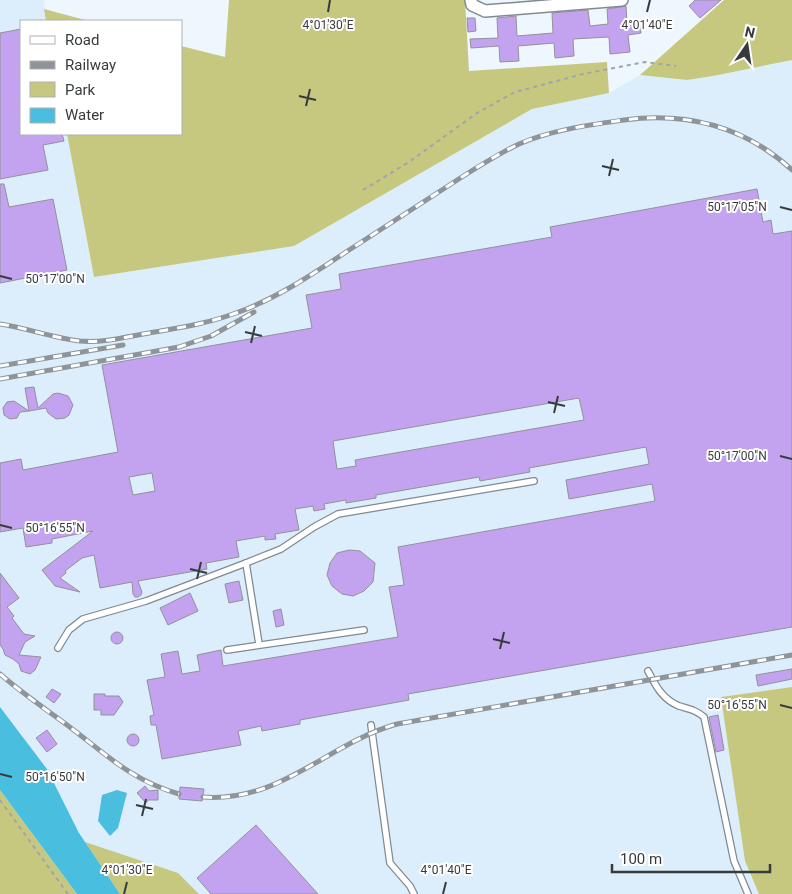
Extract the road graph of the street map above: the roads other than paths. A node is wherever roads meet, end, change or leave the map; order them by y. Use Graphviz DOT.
graph roads {
  1 [pos="471,0"];
  2 [pos="622,0"];
  3 [pos="534,481"];
  4 [pos="246,564"];
  5 [pos="364,630"];
  6 [pos="259,644"];
  7 [pos="58,648"];
  8 [pos="227,650"];
  9 [pos="648,671"];
  10 [pos="371,725"];
  11 [pos="414,894"];
  12 [pos="748,894"];
  1 -- 2 [label="street"];
  3 -- 4 [label="lane"];
  4 -- 6 [label="lane"];
  4 -- 7 [label="lane"];
  5 -- 6 [label="lane"];
  6 -- 8 [label="lane"];
  9 -- 12 [label="lane"];
  10 -- 11 [label="lane"];
}
